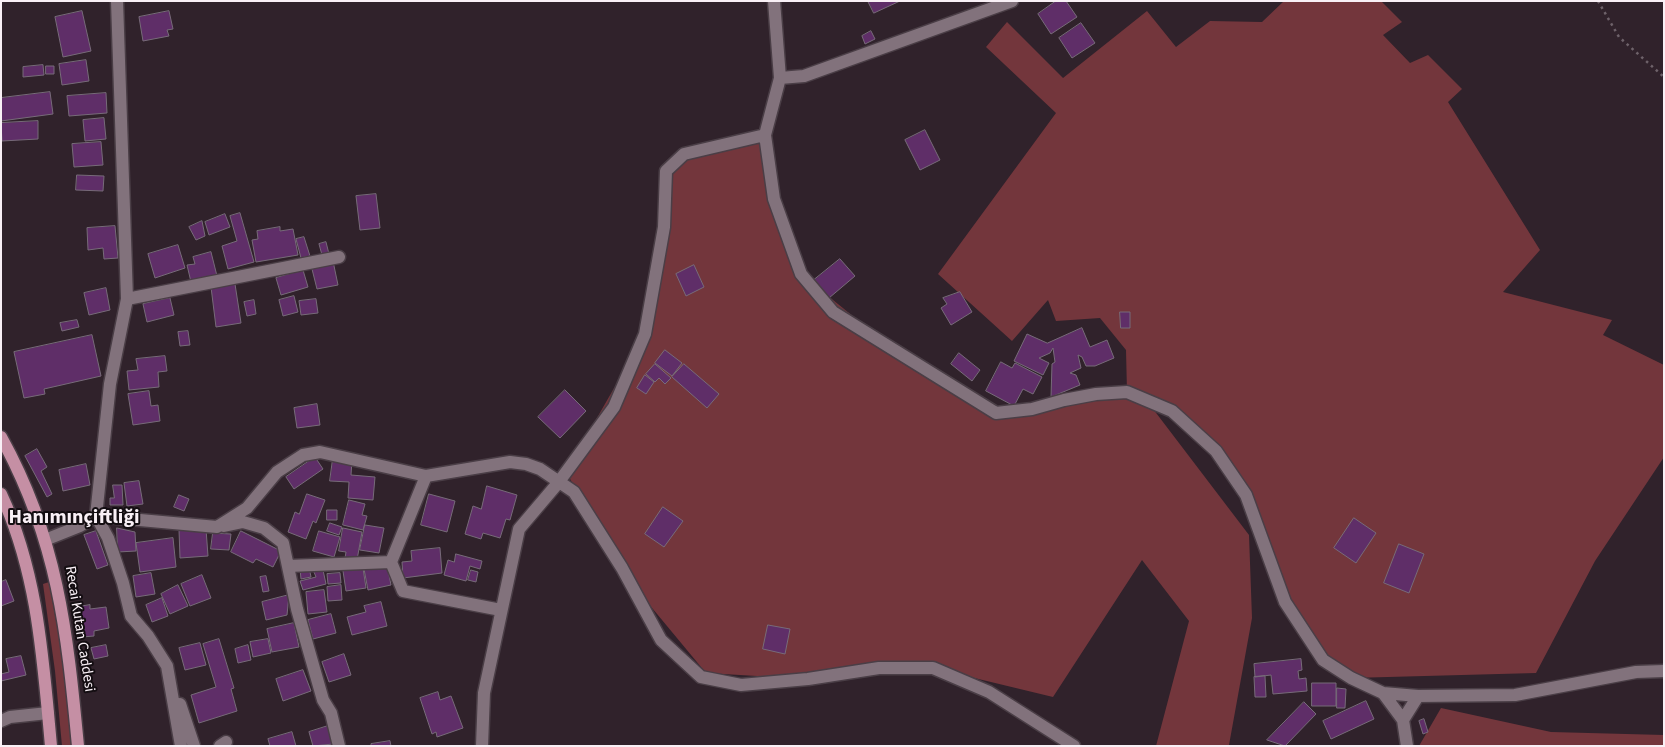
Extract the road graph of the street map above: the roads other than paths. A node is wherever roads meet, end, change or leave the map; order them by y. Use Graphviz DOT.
graph roads {
  1 [pos="117,1"];
  2 [pos="774,1"];
  3 [pos="1012,1"];
  4 [pos="780,78"];
  5 [pos="765,135"];
  6 [pos="339,257"];
  7 [pos="127,299"];
  8 [pos="1,437"];
  9 [pos="426,476"];
  10 [pos="558,483"];
  11 [pos="1,494"];
  12 [pos="96,516"];
  13 [pos="217,527"];
  14 [pos="45,540"];
  15 [pos="391,562"];
  16 [pos="288,566"];
  17 [pos="501,610"];
  18 [pos="167,666"];
  19 [pos="1664,671"];
  20 [pos="1383,693"];
  21 [pos="1418,696"];
  22 [pos="48,713"];
  23 [pos="1403,720"];
  24 [pos="1,721"];
  25 [pos="51,746"];
  26 [pos="78,746"];
  27 [pos="181,746"];
  28 [pos="194,746"];
  29 [pos="339,746"];
  30 [pos="482,746"];
  31 [pos="1074,746"];
  32 [pos="1407,746"];
  1 -- 7 [label="street"];
  2 -- 4 [label="street"];
  3 -- 4 [label="street"];
  4 -- 5 [label="street"];
  5 -- 10 [label="street"];
  5 -- 20 [label="street"];
  6 -- 7 [label="street"];
  7 -- 12 [label="street"];
  8 -- 14 [label="main road, Recai Kutan Caddesi"];
  9 -- 10 [label="street"];
  9 -- 13 [label="street"];
  9 -- 15 [label="street"];
  10 -- 17 [label="street"];
  10 -- 31 [label="street"];
  11 -- 22 [label="main road"];
  12 -- 13 [label="street"];
  12 -- 14 [label="street"];
  12 -- 18 [label="street"];
  13 -- 16 [label="street"];
  14 -- 26 [label="main road, Recai Kutan Caddesi"];
  15 -- 16 [label="street"];
  15 -- 17 [label="street"];
  16 -- 29 [label="street"];
  17 -- 30 [label="street"];
  18 -- 27 [label="street"];
  18 -- 28 [label="street"];
  19 -- 21 [label="street"];
  20 -- 21 [label="street"];
  20 -- 23 [label="street"];
  21 -- 23 [label="street"];
  22 -- 24 [label="street"];
  22 -- 25 [label="main road"];
  23 -- 32 [label="street"];
}
